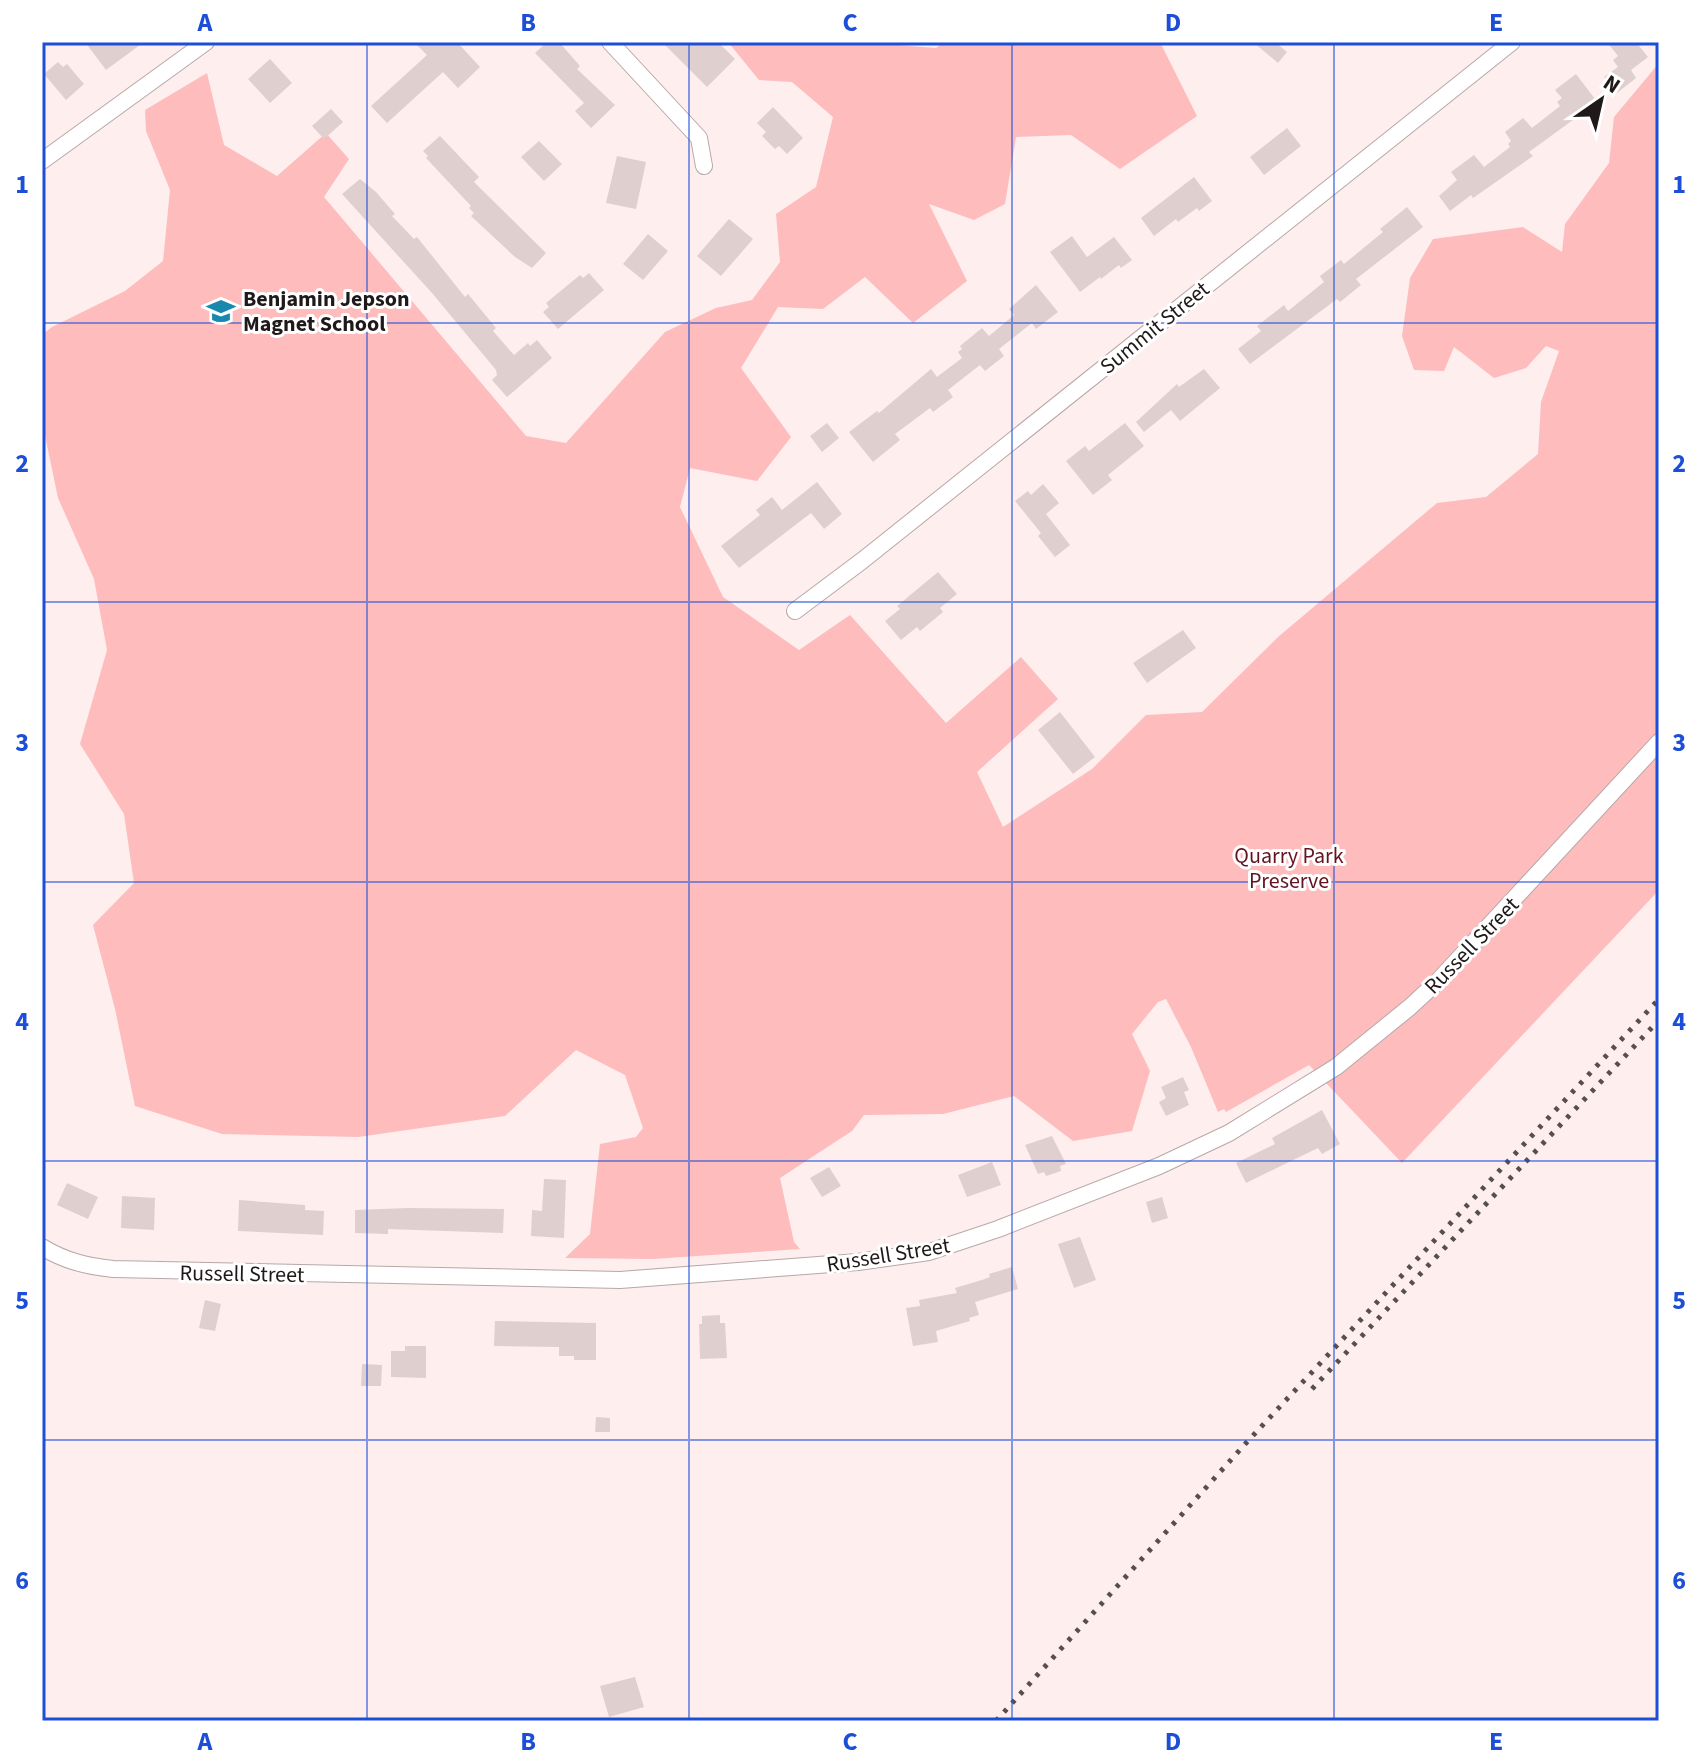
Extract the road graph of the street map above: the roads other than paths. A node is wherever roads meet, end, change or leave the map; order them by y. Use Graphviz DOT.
graph roads {
  1 [pos="206,42"];
  2 [pos="610,42"];
  3 [pos="1512,42"];
  4 [pos="42,161"];
  5 [pos="704,166"];
  6 [pos="795,611"];
  7 [pos="1659,742"];
  8 [pos="42,1247"];
  1 -- 4 [label="street"];
  2 -- 5 [label="street"];
  3 -- 6 [label="street, Summit Street"];
  7 -- 8 [label="street, Russell Street"];
}
